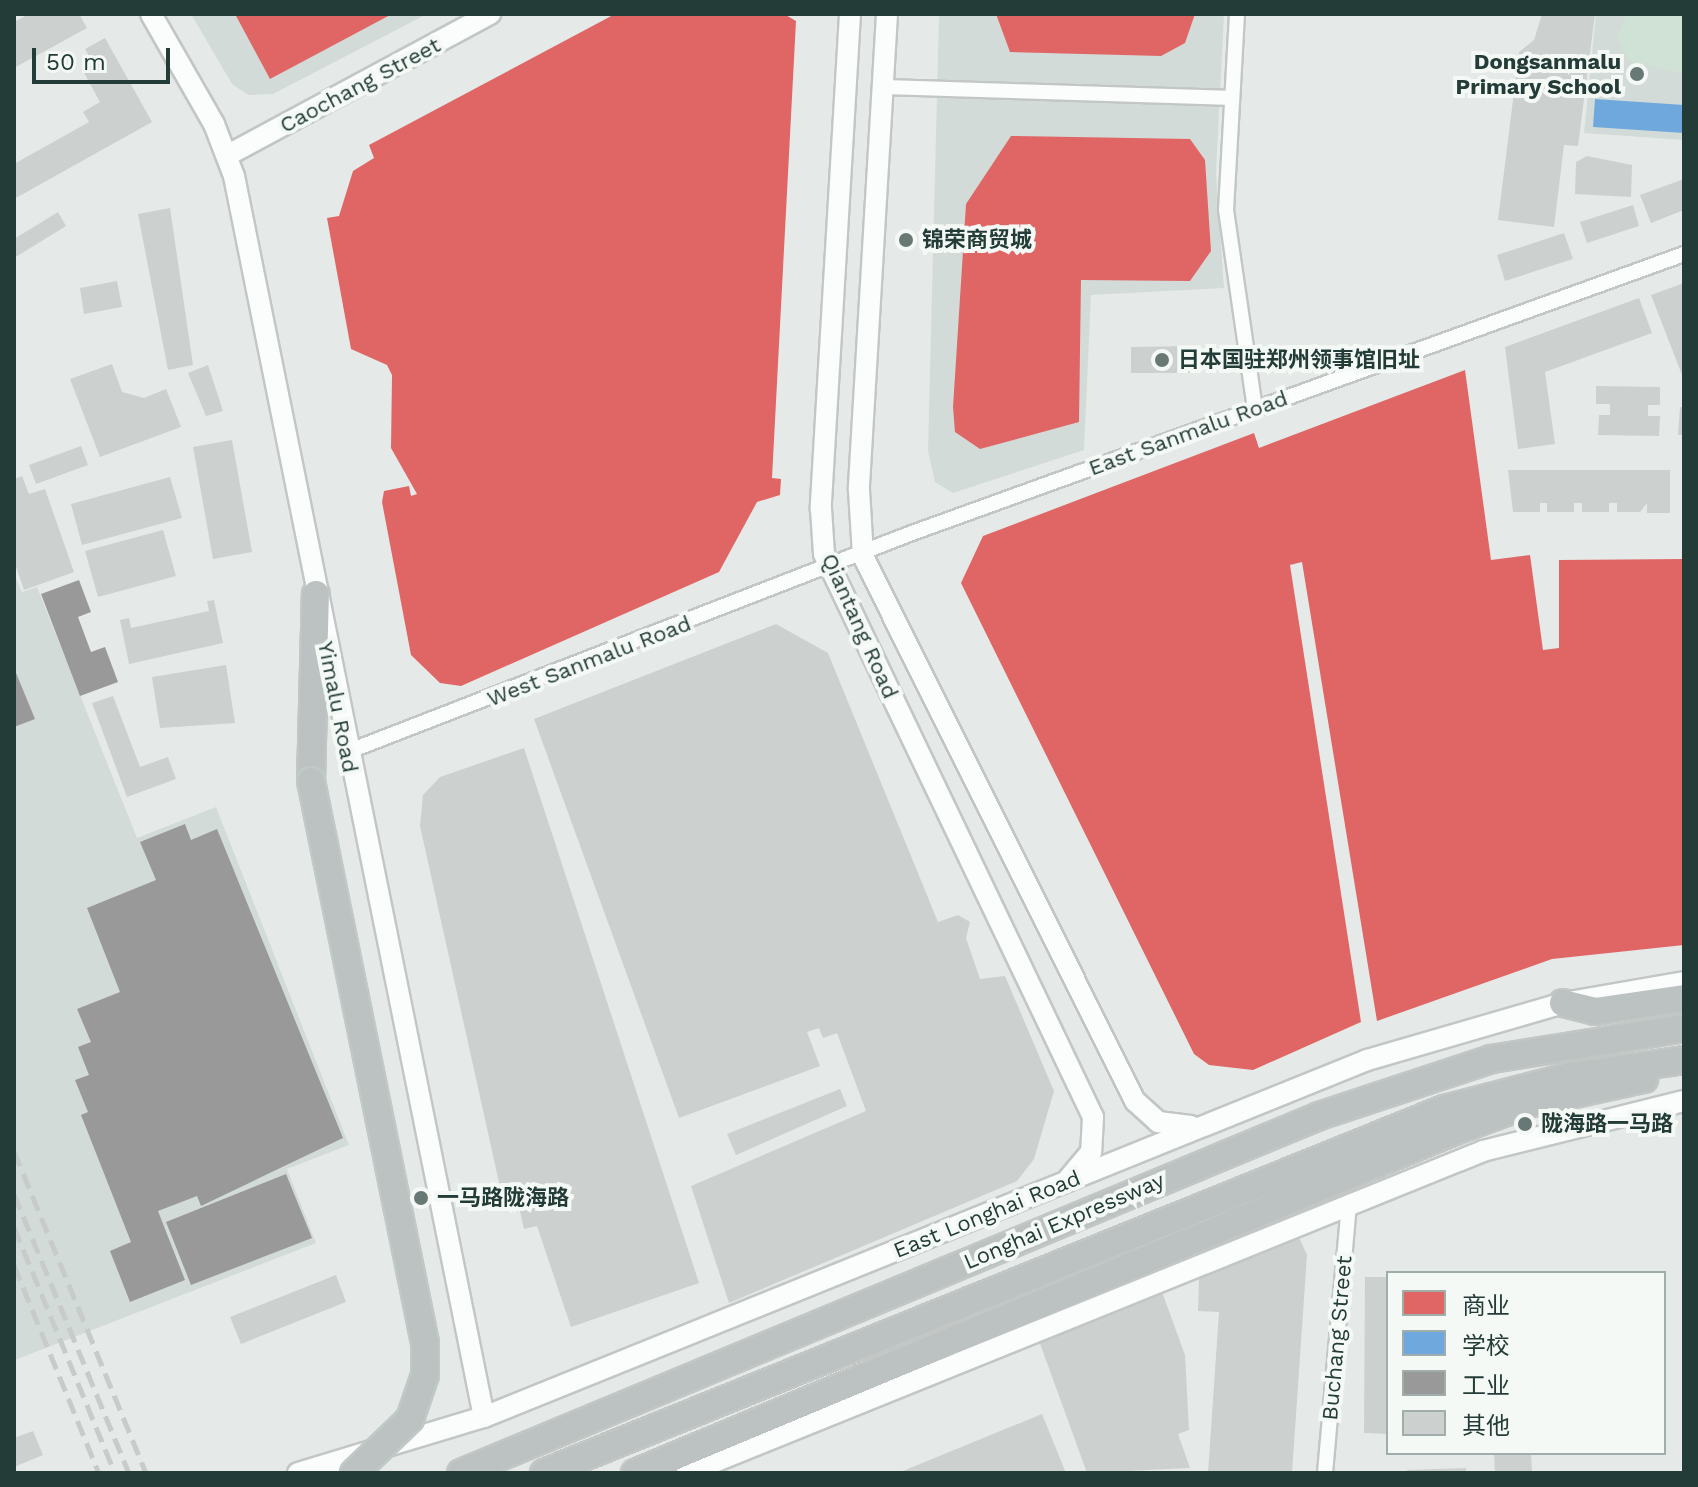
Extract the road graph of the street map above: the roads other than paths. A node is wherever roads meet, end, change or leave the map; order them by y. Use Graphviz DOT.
graph roads {
  1 [pos="151,14"];
  2 [pos="490,14"];
  3 [pos="850,14"];
  4 [pos="887,14"];
  5 [pos="1237,14"];
  6 [pos="884,87"];
  7 [pos="1227,98"];
  8 [pos="228,155"];
  9 [pos="1684,254"];
  10 [pos="1255,409"];
  11 [pos="863,556"];
  12 [pos="830,570"];
  13 [pos="316,594"];
  14 [pos="347,752"];
  15 [pos="1684,982"];
  16 [pos="1684,998"];
  17 [pos="1563,1003"];
  18 [pos="1684,1028"];
  19 [pos="1679,1060"];
  20 [pos="1684,1101"];
  21 [pos="1191,1126"];
  22 [pos="1063,1184"];
  23 [pos="1349,1202"];
  24 [pos="484,1417"];
  25 [pos="298,1473"];
  26 [pos="354,1473"];
  27 [pos="461,1473"];
  28 [pos="544,1473"];
  29 [pos="635,1473"];
  30 [pos="687,1473"];
  31 [pos="1325,1473"];
  1 -- 8 [label="street, Yimalu Road"];
  2 -- 8 [label="street, Caochang Street"];
  3 -- 12 [label="street, Qiantang Road"];
  4 -- 6 [label="street, Qiantang Road"];
  5 -- 7 [label="street"];
  6 -- 7 [label="street"];
  6 -- 11 [label="street, Qiantang Road"];
  7 -- 10 [label="street"];
  8 -- 13 [label="street, Yimalu Road"];
  9 -- 10 [label="street, East Sanmalu Road"];
  10 -- 11 [label="street, East Sanmalu Road"];
  11 -- 12 [label="street, East Sanmalu Road"];
  11 -- 21 [label="street, Qiantang Road"];
  12 -- 14 [label="street, West Sanmalu Road"];
  12 -- 22 [label="street, Qiantang Road"];
  13 -- 14 [label="street, Yimalu Road"];
  13 -- 26 [label="highway, bridge"];
  14 -- 24 [label="street, Yimalu Road"];
  15 -- 17 [label="street, East Longhai Road"];
  16 -- 17 [label="highway"];
  17 -- 21 [label="street, East Longhai Road"];
  18 -- 27 [label="highway, Longhai Expressway"];
  19 -- 28 [label="highway, Longhai Expressway"];
  19 -- 29 [label="highway"];
  20 -- 23 [label="street"];
  21 -- 22 [label="street, East Longhai Road"];
  22 -- 24 [label="street, East Longhai Road"];
  23 -- 30 [label="street"];
  23 -- 31 [label="street, Buchang Street"];
  24 -- 25 [label="street, East Longhai Road"];
}
